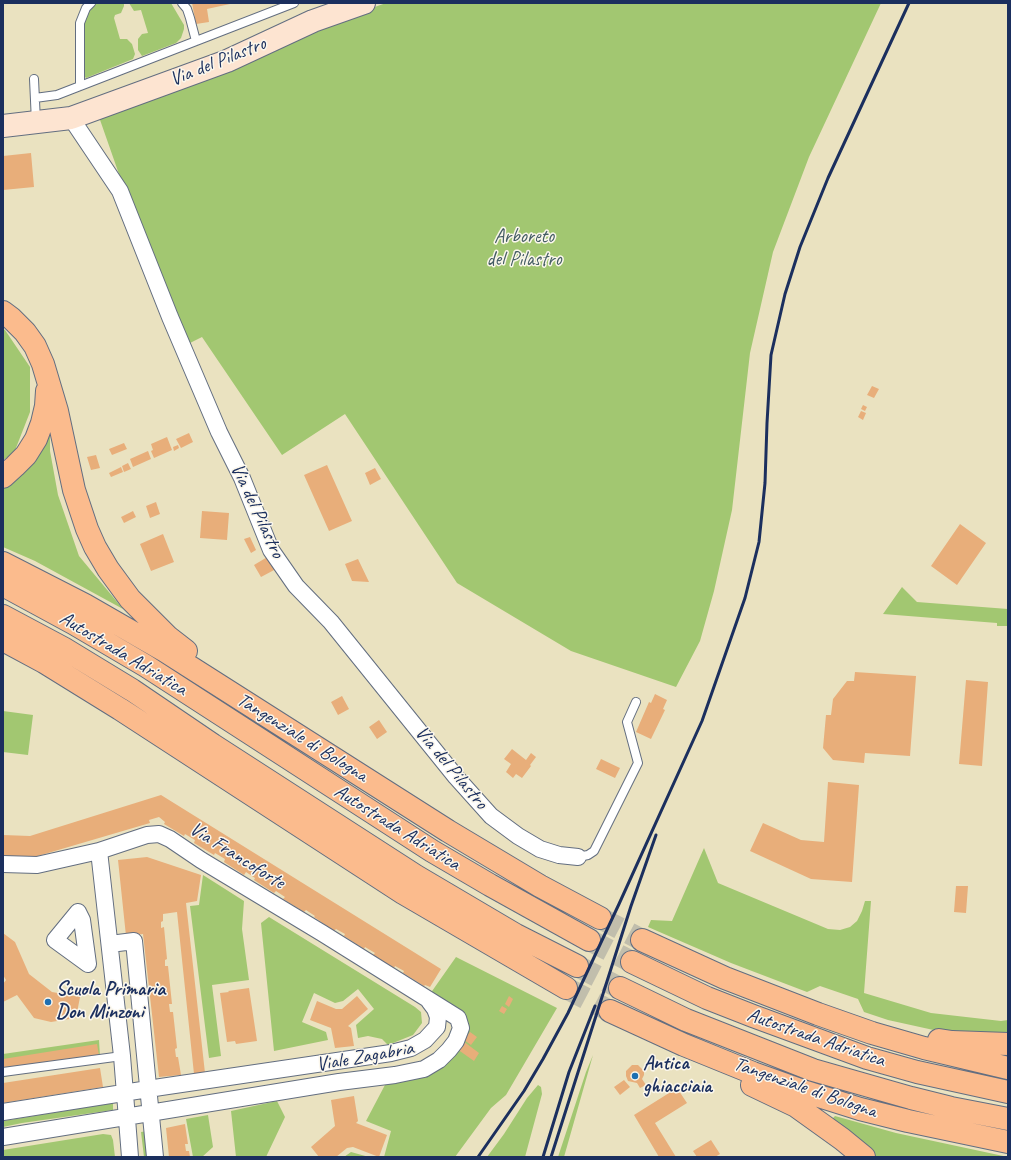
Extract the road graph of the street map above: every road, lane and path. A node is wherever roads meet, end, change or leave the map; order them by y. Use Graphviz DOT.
graph roads {
  1 [pos="91,3"];
  2 [pos="182,3"];
  3 [pos="294,3"];
  4 [pos="364,3"];
  5 [pos="196,41"];
  6 [pos="34,79"];
  7 [pos="80,86"];
  8 [pos="35,98"];
  9 [pos="71,118"];
  10 [pos="36,123"];
  11 [pos="3,126"];
  12 [pos="3,312"];
  13 [pos="48,382"];
  14 [pos="3,477"];
  15 [pos="3,563"];
  16 [pos="3,585"];
  17 [pos="3,616"];
  18 [pos="3,640"];
  19 [pos="636,702"];
  20 [pos="275,721"];
  21 [pos="99,851"];
  22 [pos="578,857"];
  23 [pos="3,864"];
  24 [pos="600,918"];
  25 [pos="589,940"];
  26 [pos="642,940"];
  27 [pos="110,944"];
  28 [pos="632,962"];
  29 [pos="576,966"];
  30 [pos="566,988"];
  31 [pos="620,988"];
  32 [pos="765,994"];
  33 [pos="428,1000"];
  34 [pos="1008,1044"];
  35 [pos="122,1056"];
  36 [pos="1008,1068"];
  37 [pos="3,1072"];
  38 [pos="148,1090"];
  39 [pos="1008,1092"];
  40 [pos="125,1093"];
  41 [pos="3,1112"];
  42 [pos="151,1113"];
  43 [pos="127,1117"];
  44 [pos="1008,1119"];
  45 [pos="3,1137"];
  46 [pos="1008,1142"];
  47 [pos="130,1157"];
  48 [pos="155,1157"];
  49 [pos="864,1157"];
  1 -- 7 [label="lane"];
  2 -- 5 [label="lane"];
  3 -- 5 [label="lane"];
  4 -- 9 [label="street, Via del Pilastro"];
  5 -- 7 [label="lane"];
  6 -- 8 [label="lane"];
  7 -- 8 [label="lane"];
  8 -- 10 [label="lane"];
  9 -- 10 [label="street, Via del Pilastro"];
  9 -- 22 [label="street, Via del Pilastro"];
  10 -- 11 [label="street, Via del Pilastro"];
  12 -- 13 [label="highway"];
  13 -- 14 [label="highway"];
  13 -- 20 [label="highway"];
  15 -- 20 [label="highway, Tangenziale di Bologna"];
  16 -- 25 [label="highway, Autostrada Adriatica"];
  17 -- 29 [label="highway, Autostrada Adriatica"];
  18 -- 30 [label="highway"];
  19 -- 22 [label="lane"];
  20 -- 24 [label="highway, Tangenziale di Bologna"];
  21 -- 23 [label="street, Via Francoforte"];
  21 -- 27 [label="street"];
  21 -- 33 [label="street, Via Francoforte"];
  26 -- 32 [label="highway"];
  27 -- 35 [label="street"];
  27 -- 38 [label="street"];
  28 -- 39 [label="highway, Autostrada Adriatica"];
  31 -- 44 [label="highway, Autostrada Adriatica"];
  32 -- 34 [label="highway"];
  32 -- 36 [label="highway"];
  33 -- 38 [label="street, Viale Zagabria"];
  33 -- 42 [label="street, Viale Zagabria"];
  35 -- 37 [label="lane"];
  35 -- 40 [label="street"];
  38 -- 40 [label="street, Viale Zagabria"];
  38 -- 42 [label="street"];
  40 -- 41 [label="street, Viale Zagabria"];
  40 -- 43 [label="street"];
  42 -- 43 [label="street, Viale Zagabria"];
  42 -- 48 [label="street"];
  43 -- 45 [label="street, Viale Zagabria"];
  43 -- 47 [label="street"];
  46 -- 49 [label="highway, Tangenziale di Bologna"];
}
